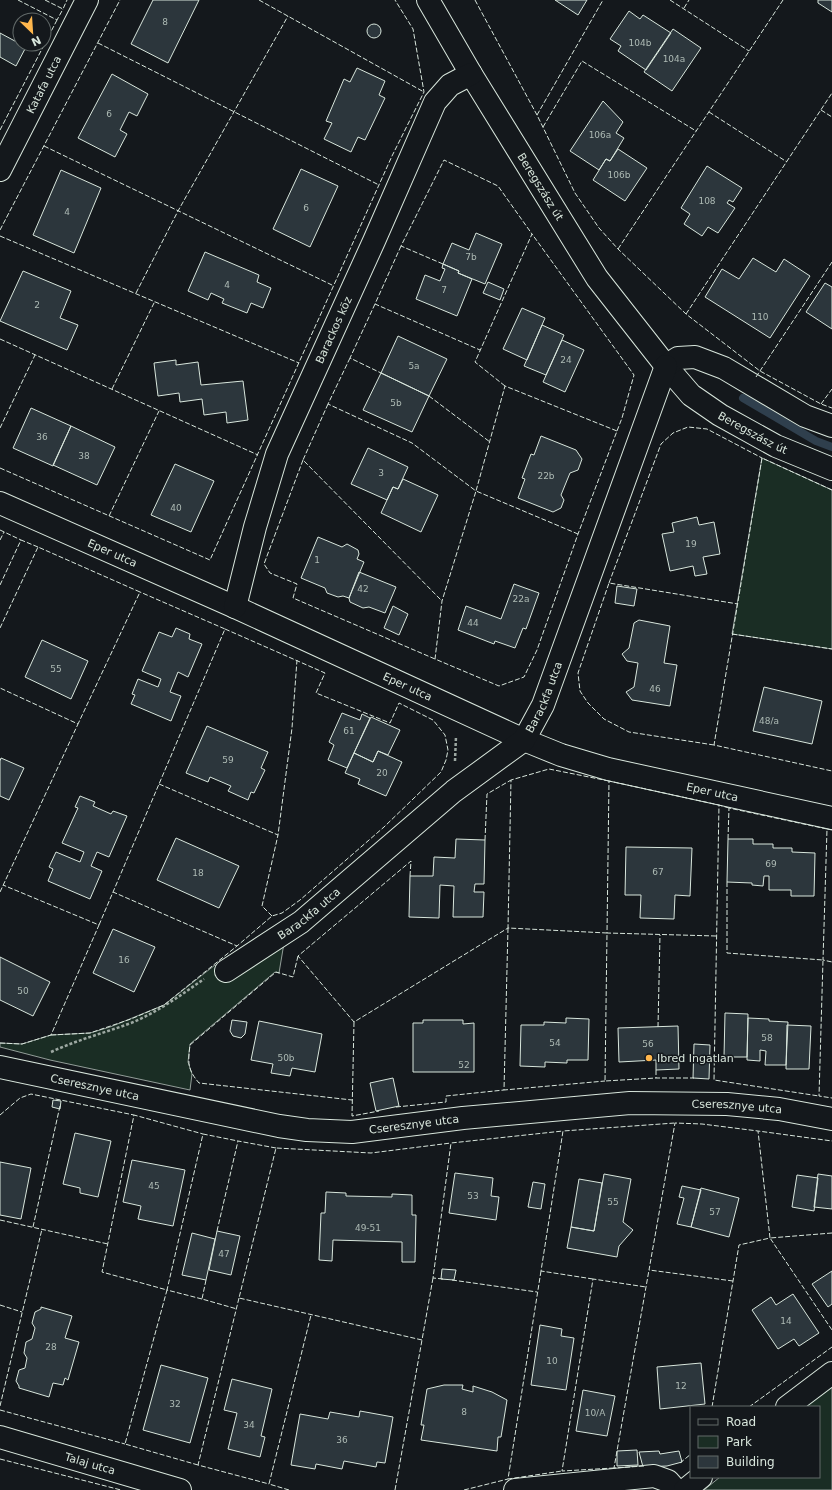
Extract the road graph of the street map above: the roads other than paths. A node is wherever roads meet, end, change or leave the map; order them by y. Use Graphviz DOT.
graph roads {
  1 [pos="87,0"];
  2 [pos="428,0"];
  3 [pos="471,74"];
  4 [pos="0,170"];
  5 [pos="666,366"];
  6 [pos="832,426"];
  7 [pos="832,469"];
  8 [pos="0,502"];
  9 [pos="235,607"];
  10 [pos="524,740"];
  11 [pos="832,818"];
  12 [pos="217,974"];
  13 [pos="0,1067"];
  14 [pos="832,1119"];
  15 [pos="832,1373"];
  16 [pos="788,1406"];
  17 [pos="0,1437"];
  18 [pos="700,1478"];
  19 [pos="180,1490"];
  20 [pos="515,1490"];
  21 [pos="676,1490"];
  22 [pos="685,1490"];
  1 -- 4 [label="street, Katafa utca"];
  2 -- 3 [label="street, Beregszász út"];
  3 -- 5 [label="street, Beregszász út"];
  3 -- 9 [label="street, Barackos köz"];
  5 -- 6 [label="street"];
  5 -- 7 [label="street, Beregszász út"];
  5 -- 10 [label="street, Barackfa utca"];
  8 -- 9 [label="street, Eper utca"];
  9 -- 10 [label="street, Eper utca"];
  10 -- 11 [label="street, Eper utca"];
  10 -- 12 [label="street, Barackfa utca"];
  13 -- 14 [label="street, Cseresznye utca"];
  15 -- 16 [label="street"];
  17 -- 19 [label="street, Talaj utca"];
  18 -- 22 [label="street"];
  20 -- 21 [label="street"];
}
